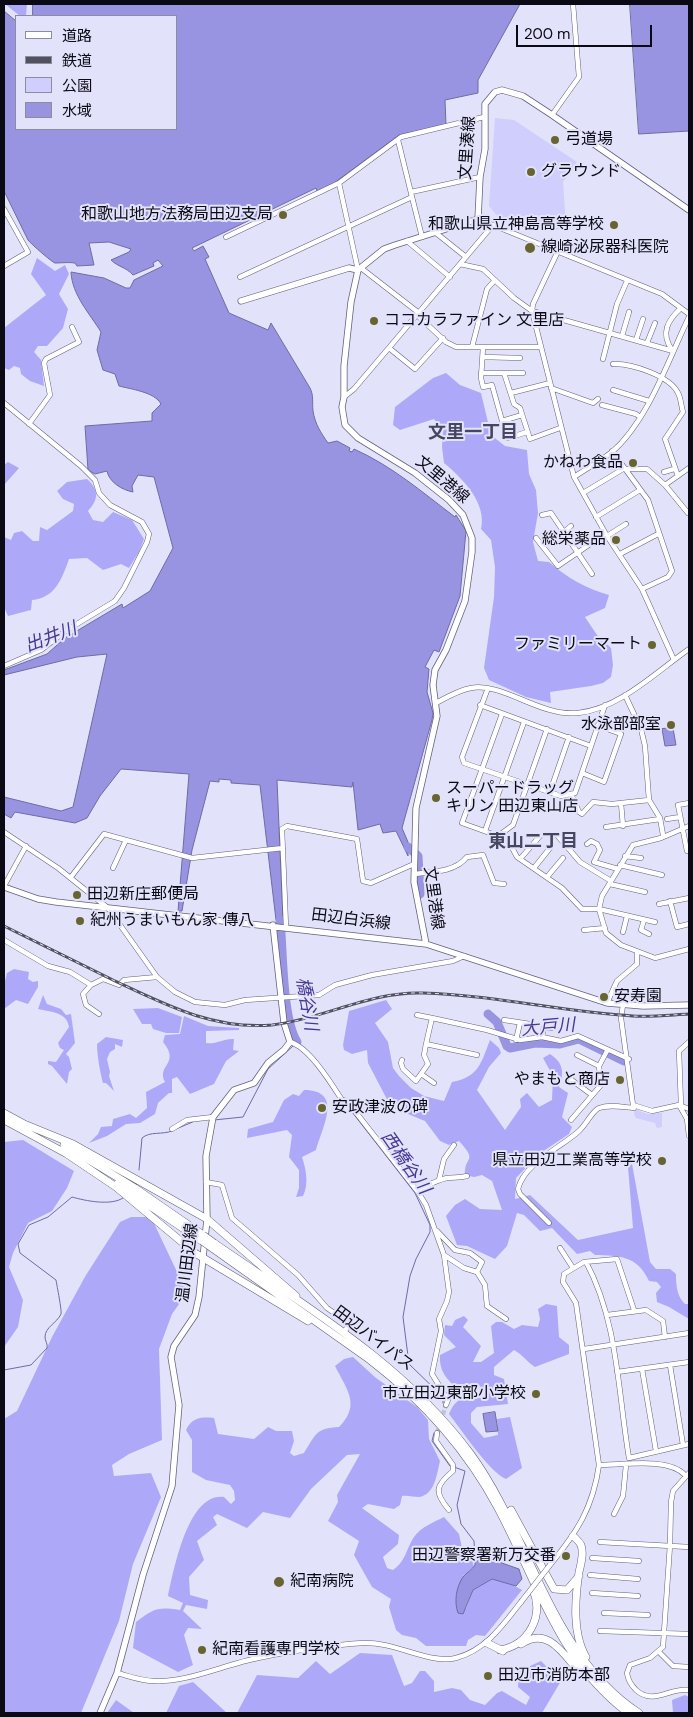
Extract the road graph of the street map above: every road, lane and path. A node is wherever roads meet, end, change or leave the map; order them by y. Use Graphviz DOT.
graph roads {
  1 [pos="573,4"];
  2 [pos="552,115"];
  3 [pos="484,118"];
  4 [pos="398,140"];
  5 [pos="480,177"];
  6 [pos="339,184"];
  7 [pos="411,195"];
  8 [pos="4,209"];
  9 [pos="689,210"];
  10 [pos="478,218"];
  11 [pos="493,225"];
  12 [pos="348,227"];
  13 [pos="436,232"];
  14 [pos="226,237"];
  15 [pos="422,237"];
  16 [pos="406,241"];
  17 [pos="558,250"];
  18 [pos="466,257"];
  19 [pos="460,264"];
  20 [pos="4,266"];
  21 [pos="359,269"];
  22 [pos="240,276"];
  23 [pos="450,277"];
  24 [pos="495,280"];
  25 [pos="627,281"];
  26 [pos="241,301"];
  27 [pos="681,308"];
  28 [pos="532,311"];
  29 [pos="629,312"];
  30 [pos="418,314"];
  31 [pos="689,316"];
  32 [pos="642,319"];
  33 [pos="655,323"];
  34 [pos="72,327"];
  35 [pos="611,332"];
  36 [pos="622,336"];
  37 [pos="443,338"];
  38 [pos="636,340"];
  39 [pos="647,343"];
  40 [pos="483,347"];
  41 [pos="389,348"];
  42 [pos="472,348"];
  43 [pos="541,348"];
  44 [pos="673,351"];
  45 [pos="482,357"];
  46 [pos="520,358"];
  47 [pos="604,359"];
  48 [pos="613,364"];
  49 [pos="504,373"];
  50 [pos="523,373"];
  51 [pos="481,374"];
  52 [pos="661,378"];
  53 [pos="550,385"];
  54 [pos="613,390"];
  55 [pos="510,393"];
  56 [pos="344,397"];
  57 [pos="598,399"];
  58 [pos="649,401"];
  59 [pos="4,403"];
  60 [pos="602,405"];
  61 [pos="522,415"];
  62 [pos="640,418"];
  63 [pos="502,421"];
  64 [pos="29,424"];
  65 [pos="560,428"];
  66 [pos="527,432"];
  67 [pos="612,452"];
  68 [pos="689,468"];
  69 [pos="623,469"];
  70 [pos="674,469"];
  71 [pos="664,472"];
  72 [pos="678,476"];
  73 [pos="574,477"];
  74 [pos="666,484"];
  75 [pos="640,490"];
  76 [pos="583,493"];
  77 [pos="688,513"];
  78 [pos="542,515"];
  79 [pos="596,517"];
  80 [pos="626,524"];
  81 [pos="571,526"];
  82 [pos="564,531"];
  83 [pos="658,534"];
  84 [pos="607,536"];
  85 [pos="536,538"];
  86 [pos="579,552"];
  87 [pos="620,554"];
  88 [pos="592,574"];
  89 [pos="642,589"];
  90 [pos="689,649"];
  91 [pos="674,660"];
  92 [pos="4,666"];
  93 [pos="488,688"];
  94 [pos="625,695"];
  95 [pos="436,703"];
  96 [pos="480,705"];
  97 [pos="605,706"];
  98 [pos="502,714"];
  99 [pos="524,722"];
  100 [pos="599,726"];
  101 [pos="547,729"];
  102 [pos="569,737"];
  103 [pos="591,746"];
  104 [pos="482,769"];
  105 [pos="582,773"];
  106 [pos="505,777"];
  107 [pos="527,784"];
  108 [pos="550,792"];
  109 [pos="571,794"];
  110 [pos="649,800"];
  111 [pos="689,802"];
  112 [pos="621,803"];
  113 [pos="680,817"];
  114 [pos="660,819"];
  115 [pos="668,820"];
  116 [pos="623,826"];
  117 [pos="689,826"];
  118 [pos="606,828"];
  119 [pos="683,828"];
  120 [pos="485,831"];
  121 [pos="4,832"];
  122 [pos="556,834"];
  123 [pos="663,835"];
  124 [pos="540,836"];
  125 [pos="126,840"];
  126 [pos="508,840"];
  127 [pos="587,844"];
  128 [pos="26,846"];
  129 [pos="283,848"];
  130 [pos="550,848"];
  131 [pos="689,851"];
  132 [pos="626,856"];
  133 [pos="563,858"];
  134 [pos="641,858"];
  135 [pos="520,859"];
  136 [pos="414,862"];
  137 [pos="619,867"];
  138 [pos="112,868"];
  139 [pos="534,868"];
  140 [pos="417,874"];
  141 [pos="662,875"];
  142 [pos="71,877"];
  143 [pos="548,877"];
  144 [pos="610,882"];
  145 [pos="504,884"];
  146 [pos="4,886"];
  147 [pos="645,892"];
  148 [pos="689,898"];
  149 [pos="670,902"];
  150 [pos="659,904"];
  151 [pos="108,908"];
  152 [pos="599,909"];
  153 [pos="627,916"];
  154 [pos="644,920"];
  155 [pos="655,922"];
  156 [pos="689,924"];
  157 [pos="274,925"];
  158 [pos="285,926"];
  159 [pos="605,928"];
  160 [pos="584,930"];
  161 [pos="623,932"];
  162 [pos="649,934"];
  163 [pos="4,940"];
  164 [pos="426,944"];
  165 [pos="689,949"];
  166 [pos="637,952"];
  167 [pos="465,956"];
  168 [pos="157,977"];
  169 [pos="90,985"];
  170 [pos="283,997"];
  171 [pos="607,1003"];
  172 [pos="623,1005"];
  173 [pos="689,1005"];
  174 [pos="98,1014"];
  175 [pos="417,1015"];
  176 [pos="432,1018"];
  177 [pos="504,1020"];
  178 [pos="520,1023"];
  179 [pos="530,1024"];
  180 [pos="552,1028"];
  181 [pos="542,1037"];
  182 [pos="516,1040"];
  183 [pos="291,1042"];
  184 [pos="689,1042"];
  185 [pos="426,1044"];
  186 [pos="607,1052"];
  187 [pos="477,1055"];
  188 [pos="577,1055"];
  189 [pos="629,1059"];
  190 [pos="402,1060"];
  191 [pos="599,1066"];
  192 [pos="421,1074"];
  193 [pos="569,1078"];
  194 [pos="434,1083"];
  195 [pos="592,1095"];
  196 [pos="680,1104"];
  197 [pos="634,1108"];
  198 [pos="689,1110"];
  199 [pos="4,1113"];
  200 [pos="4,1120"];
  201 [pos="212,1120"];
  202 [pos="570,1120"];
  203 [pos="24,1124"];
  204 [pos="172,1129"];
  205 [pos="689,1136"];
  206 [pos="454,1145"];
  207 [pos="64,1152"];
  208 [pos="467,1176"];
  209 [pos="439,1180"];
  210 [pos="206,1182"];
  211 [pos="417,1191"];
  212 [pos="207,1219"];
  213 [pos="549,1223"];
  214 [pos="435,1228"];
  215 [pos="202,1238"];
  216 [pos="560,1248"];
  217 [pos="444,1255"];
  218 [pos="204,1257"];
  219 [pos="586,1262"];
  220 [pos="573,1268"];
  221 [pos="477,1272"];
  222 [pos="634,1310"];
  223 [pos="607,1315"];
  224 [pos="506,1319"];
  225 [pos="689,1333"];
  226 [pos="346,1337"];
  227 [pos="665,1337"];
  228 [pos="612,1345"];
  229 [pos="584,1349"];
  230 [pos="689,1362"];
  231 [pos="670,1364"];
  232 [pos="642,1369"];
  233 [pos="617,1372"];
  234 [pos="446,1405"];
  235 [pos="437,1433"];
  236 [pos="689,1444"];
  237 [pos="683,1445"];
  238 [pos="656,1451"];
  239 [pos="599,1465"];
  240 [pos="626,1465"];
  241 [pos="687,1474"];
  242 [pos="493,1488"];
  243 [pos="497,1506"];
  244 [pos="449,1510"];
  245 [pos="614,1514"];
  246 [pos="573,1536"];
  247 [pos="600,1542"];
  248 [pos="670,1545"];
  249 [pos="689,1547"];
  250 [pos="592,1558"];
  251 [pos="639,1561"];
  252 [pos="590,1575"];
  253 [pos="579,1576"];
  254 [pos="638,1579"];
  255 [pos="592,1593"];
  256 [pos="638,1596"];
  257 [pos="604,1613"];
  258 [pos="648,1615"];
  259 [pos="600,1630"];
  260 [pos="664,1634"];
  261 [pos="689,1634"];
  262 [pos="487,1643"];
  263 [pos="500,1650"];
  264 [pos="659,1652"];
  265 [pos="689,1667"];
  266 [pos="117,1673"];
  267 [pos="689,1690"];
  268 [pos="613,1702"];
  269 [pos="100,1713"];
  270 [pos="628,1713"];
  271 [pos="639,1713"];
  1 -- 2 [label="street"];
  2 -- 3 [label="main road, 文里湊線"];
  2 -- 9 [label="main road, 文里湊線"];
  3 -- 4 [label="street"];
  3 -- 5 [label="main road, 文里湊線"];
  4 -- 6 [label="street"];
  4 -- 7 [label="street"];
  5 -- 7 [label="street"];
  5 -- 10 [label="main road, 文里湊線"];
  6 -- 12 [label="street"];
  6 -- 14 [label="street"];
  7 -- 12 [label="street"];
  7 -- 15 [label="street"];
  8 -- 20 [label="street"];
  10 -- 11 [label="street"];
  10 -- 13 [label="main road"];
  11 -- 17 [label="street"];
  11 -- 18 [label="street"];
  12 -- 21 [label="street"];
  12 -- 22 [label="street"];
  13 -- 15 [label="main road"];
  13 -- 18 [label="street"];
  15 -- 16 [label="main road"];
  16 -- 21 [label="main road"];
  16 -- 23 [label="street"];
  17 -- 25 [label="street"];
  17 -- 28 [label="street"];
  18 -- 19 [label="street"];
  19 -- 23 [label="street"];
  19 -- 24 [label="street"];
  21 -- 26 [label="main road"];
  21 -- 30 [label="street"];
  21 -- 56 [label="main road, 文里港線"];
  23 -- 30 [label="street"];
  24 -- 28 [label="street"];
  24 -- 42 [label="street"];
  25 -- 27 [label="street"];
  25 -- 35 [label="street"];
  27 -- 31 [label="street"];
  27 -- 44 [label="street"];
  28 -- 35 [label="street"];
  28 -- 43 [label="street"];
  29 -- 36 [label="street"];
  30 -- 37 [label="street"];
  30 -- 41 [label="street"];
  31 -- 44 [label="street"];
  32 -- 38 [label="street"];
  33 -- 39 [label="street"];
  34 -- 64 [label="street"];
  35 -- 36 [label="street"];
  35 -- 47 [label="street"];
  36 -- 38 [label="street"];
  37 -- 41 [label="street"];
  37 -- 42 [label="street"];
  38 -- 39 [label="street"];
  39 -- 44 [label="street"];
  40 -- 42 [label="street"];
  40 -- 43 [label="street"];
  40 -- 45 [label="street"];
  41 -- 56 [label="street"];
  43 -- 53 [label="street"];
  44 -- 52 [label="street"];
  45 -- 46 [label="street"];
  45 -- 51 [label="street"];
  48 -- 52 [label="street"];
  49 -- 50 [label="street"];
  49 -- 51 [label="street"];
  49 -- 55 [label="street"];
  51 -- 63 [label="street"];
  52 -- 58 [label="street"];
  52 -- 70 [label="street"];
  53 -- 55 [label="street"];
  53 -- 57 [label="street"];
  53 -- 65 [label="street"];
  54 -- 58 [label="street"];
  55 -- 61 [label="street"];
  56 -- 95 [label="main road, 文里港線"];
  58 -- 62 [label="street"];
  59 -- 64 [label="street"];
  60 -- 62 [label="street"];
  61 -- 63 [label="street"];
  61 -- 66 [label="street"];
  62 -- 67 [label="street"];
  63 -- 66 [label="street"];
  64 -- 92 [label="street"];
  65 -- 66 [label="street"];
  65 -- 73 [label="street"];
  67 -- 69 [label="street"];
  67 -- 73 [label="street"];
  68 -- 72 [label="street"];
  69 -- 74 [label="street"];
  69 -- 75 [label="street"];
  69 -- 76 [label="street"];
  70 -- 71 [label="street"];
  70 -- 72 [label="street"];
  72 -- 74 [label="street"];
  73 -- 76 [label="street"];
  74 -- 77 [label="street"];
  75 -- 79 [label="street"];
  75 -- 83 [label="street"];
  76 -- 79 [label="street"];
  78 -- 82 [label="street"];
  79 -- 84 [label="street"];
  80 -- 84 [label="street"];
  81 -- 82 [label="street"];
  82 -- 86 [label="street"];
  83 -- 87 [label="street"];
  83 -- 89 [label="street"];
  84 -- 86 [label="street"];
  84 -- 87 [label="street"];
  85 -- 86 [label="street"];
  86 -- 88 [label="street"];
  87 -- 89 [label="street"];
  89 -- 91 [label="street"];
  90 -- 91 [label="street"];
  91 -- 94 [label="street"];
  93 -- 95 [label="street"];
  93 -- 96 [label="street"];
  93 -- 97 [label="street"];
  94 -- 97 [label="street"];
  94 -- 110 [label="street"];
  95 -- 136 [label="main road, 文里港線"];
  96 -- 98 [label="street"];
  96 -- 104 [label="street"];
  97 -- 100 [label="street"];
  98 -- 99 [label="street"];
  98 -- 104 [label="street"];
  99 -- 101 [label="street"];
  99 -- 106 [label="street"];
  100 -- 103 [label="street"];
  100 -- 105 [label="street"];
  101 -- 102 [label="street"];
  101 -- 107 [label="street"];
  102 -- 103 [label="street"];
  102 -- 108 [label="street"];
  103 -- 105 [label="street"];
  104 -- 106 [label="street"];
  104 -- 120 [label="street"];
  105 -- 109 [label="street"];
  106 -- 107 [label="street"];
  106 -- 120 [label="street"];
  107 -- 108 [label="street"];
  107 -- 120 [label="street"];
  108 -- 109 [label="street"];
  109 -- 112 [label="street"];
  110 -- 112 [label="street"];
  110 -- 114 [label="street"];
  111 -- 113 [label="street"];
  112 -- 116 [label="street"];
  113 -- 115 [label="street"];
  113 -- 119 [label="street"];
  114 -- 116 [label="street"];
  114 -- 123 [label="street"];
  116 -- 118 [label="street"];
  117 -- 119 [label="street"];
  119 -- 123 [label="street"];
  119 -- 131 [label="street"];
  121 -- 128 [label="street"];
  122 -- 144 [label="street"];
  123 -- 132 [label="street"];
  124 -- 135 [label="street"];
  125 -- 129 [label="street"];
  125 -- 138 [label="street"];
  125 -- 142 [label="street"];
  126 -- 135 [label="street"];
  127 -- 137 [label="street"];
  128 -- 142 [label="street"];
  128 -- 146 [label="street"];
  129 -- 136 [label="street"];
  129 -- 158 [label="street"];
  130 -- 139 [label="street"];
  132 -- 134 [label="street"];
  132 -- 137 [label="street"];
  133 -- 143 [label="street"];
  135 -- 139 [label="street"];
  136 -- 140 [label="main road, 文里港線"];
  137 -- 141 [label="street"];
  137 -- 144 [label="street"];
  139 -- 143 [label="street"];
  140 -- 145 [label="street"];
  140 -- 164 [label="main road, 文里港線"];
  142 -- 151 [label="street"];
  143 -- 152 [label="street"];
  144 -- 147 [label="street"];
  144 -- 152 [label="street"];
  146 -- 151 [label="main road, 田辺白浜線"];
  148 -- 149 [label="street"];
  149 -- 150 [label="street"];
  149 -- 156 [label="street"];
  151 -- 157 [label="main road, 田辺白浜線"];
  151 -- 168 [label="street"];
  152 -- 153 [label="street"];
  152 -- 159 [label="street"];
  153 -- 154 [label="street"];
  153 -- 161 [label="street"];
  154 -- 155 [label="street"];
  154 -- 162 [label="street"];
  157 -- 158 [label="main road, 田辺白浜線"];
  157 -- 170 [label="main road"];
  158 -- 164 [label="main road, 田辺白浜線"];
  159 -- 160 [label="street"];
  159 -- 166 [label="street"];
  163 -- 169 [label="street"];
  164 -- 167 [label="main road, 田辺白浜線"];
  165 -- 166 [label="street"];
  166 -- 171 [label="street"];
  167 -- 170 [label="street"];
  167 -- 171 [label="main road, 田辺白浜線"];
  168 -- 169 [label="street"];
  168 -- 170 [label="street"];
  169 -- 174 [label="street"];
  170 -- 183 [label="main road"];
  171 -- 172 [label="main road, 田辺白浜線"];
  172 -- 173 [label="main road, 田辺白浜線"];
  172 -- 189 [label="street"];
  175 -- 176 [label="street"];
  176 -- 182 [label="street"];
  176 -- 185 [label="street"];
  177 -- 178 [label="street"];
  178 -- 179 [label="street"];
  178 -- 182 [label="street"];
  180 -- 181 [label="street"];
  181 -- 182 [label="street"];
  181 -- 186 [label="street"];
  183 -- 201 [label="main road, 温川田辺線"];
  183 -- 211 [label="street"];
  184 -- 196 [label="street"];
  185 -- 187 [label="street"];
  185 -- 192 [label="street"];
  186 -- 189 [label="street"];
  186 -- 191 [label="street"];
  188 -- 191 [label="street"];
  189 -- 196 [label="street"];
  190 -- 192 [label="street"];
  191 -- 195 [label="street"];
  192 -- 194 [label="street"];
  193 -- 195 [label="street"];
  195 -- 202 [label="street"];
  196 -- 198 [label="street"];
  196 -- 205 [label="street"];
  197 -- 213 [label="street"];
  199 -- 203 [label="highway, 田辺バイパス"];
  200 -- 207 [label="highway, 田辺バイパス"];
  201 -- 204 [label="street"];
  201 -- 210 [label="main road, 温川田辺線"];
  203 -- 212 [label="highway"];
  203 -- 215 [label="highway, 田辺バイパス"];
  206 -- 209 [label="street"];
  207 -- 215 [label="highway, 田辺バイパス"];
  207 -- 218 [label="highway"];
  208 -- 209 [label="street"];
  209 -- 211 [label="street"];
  210 -- 212 [label="main road, 温川田辺線"];
  210 -- 226 [label="street"];
  211 -- 214 [label="street"];
  212 -- 218 [label="main road, 温川田辺線"];
  212 -- 226 [label="highway"];
  214 -- 217 [label="street"];
  214 -- 221 [label="street"];
  215 -- 226 [label="highway, 田辺バイパス, bridge"];
  216 -- 220 [label="street"];
  217 -- 221 [label="street"];
  217 -- 234 [label="street"];
  218 -- 226 [label="highway"];
  218 -- 266 [label="main road, 温川田辺線"];
  219 -- 220 [label="street"];
  219 -- 222 [label="street"];
  219 -- 223 [label="street"];
  220 -- 229 [label="street"];
  221 -- 224 [label="street"];
  222 -- 223 [label="street"];
  222 -- 227 [label="street"];
  223 -- 228 [label="street"];
  225 -- 227 [label="street"];
  226 -- 242 [label="highway, 田辺バイパス"];
  226 -- 243 [label="highway, 田辺バイパス"];
  227 -- 228 [label="street"];
  228 -- 229 [label="street"];
  228 -- 233 [label="street"];
  229 -- 239 [label="street"];
  230 -- 231 [label="street"];
  231 -- 232 [label="street"];
  231 -- 237 [label="street"];
  232 -- 233 [label="street"];
  232 -- 238 [label="street"];
  233 -- 238 [label="street"];
  235 -- 244 [label="street"];
  236 -- 237 [label="street"];
  237 -- 238 [label="street"];
  239 -- 240 [label="street"];
  239 -- 246 [label="street"];
  240 -- 241 [label="street"];
  240 -- 245 [label="street"];
  241 -- 248 [label="street"];
  242 -- 253 [label="highway"];
  242 -- 271 [label="highway, 田辺バイパス"];
  243 -- 263 [label="highway"];
  243 -- 268 [label="highway, 田辺バイパス"];
  246 -- 253 [label="highway"];
  246 -- 262 [label="street, bridge"];
  247 -- 248 [label="street"];
  248 -- 249 [label="street"];
  248 -- 260 [label="street"];
  250 -- 251 [label="street"];
  252 -- 254 [label="street"];
  253 -- 271 [label="highway"];
  255 -- 256 [label="street"];
  257 -- 258 [label="street"];
  259 -- 260 [label="street"];
  260 -- 261 [label="street"];
  260 -- 264 [label="street"];
  262 -- 263 [label="highway"];
  262 -- 266 [label="street"];
  263 -- 268 [label="highway"];
  264 -- 265 [label="street"];
  264 -- 267 [label="street"];
  266 -- 269 [label="main road, 温川田辺線"];
  268 -- 270 [label="highway, 田辺バイパス"];
}
